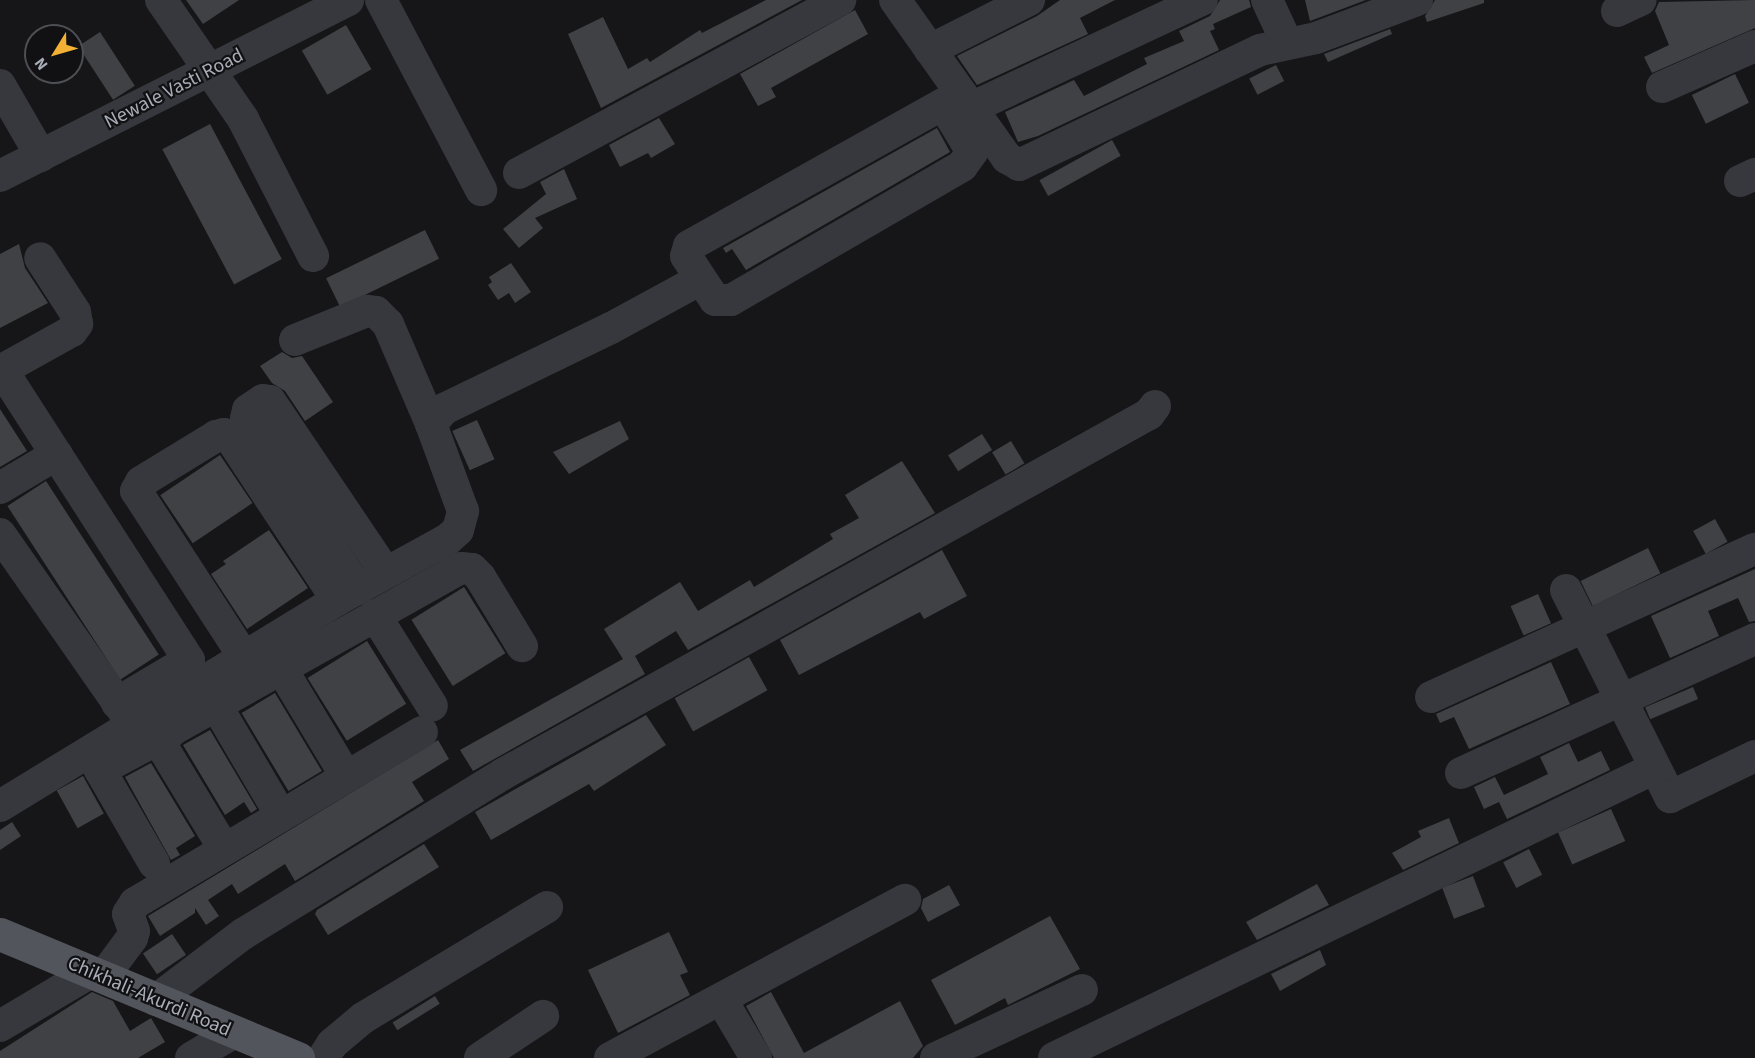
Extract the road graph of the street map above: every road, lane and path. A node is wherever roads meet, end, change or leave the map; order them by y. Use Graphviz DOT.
graph roads {
  1 [pos="161,0"];
  2 [pos="348,0"];
  3 [pos="381,0"];
  4 [pos="840,0"];
  5 [pos="895,0"];
  6 [pos="1029,0"];
  7 [pos="1202,0"];
  8 [pos="1267,0"];
  9 [pos="1417,0"];
  10 [pos="1287,43"];
  11 [pos="1755,46"];
  12 [pos="930,50"];
  13 [pos="208,72"];
  14 [pos="0,85"];
  15 [pos="1662,87"];
  16 [pos="958,102"];
  17 [pos="41,156"];
  18 [pos="519,173"];
  19 [pos="0,176"];
  20 [pos="481,190"];
  21 [pos="313,256"];
  22 [pos="40,258"];
  23 [pos="701,279"];
  24 [pos="295,340"];
  25 [pos="1,371"];
  26 [pos="1155,406"];
  27 [pos="431,424"];
  28 [pos="57,454"];
  29 [pos="0,488"];
  30 [pos="0,534"];
  31 [pos="1755,549"];
  32 [pos="386,573"];
  33 [pos="1566,590"];
  34 [pos="348,594"];
  35 [pos="375,615"];
  36 [pos="1584,628"];
  37 [pos="302,638"];
  38 [pos="1755,639"];
  39 [pos="522,646"];
  40 [pos="244,657"];
  41 [pos="281,668"];
  42 [pos="1431,697"];
  43 [pos="1620,699"];
  44 [pos="216,705"];
  45 [pos="125,714"];
  46 [pos="165,735"];
  47 [pos="1755,756"];
  48 [pos="95,761"];
  49 [pos="338,763"];
  50 [pos="1655,768"];
  51 [pos="1461,773"];
  52 [pos="272,800"];
  53 [pos="0,806"];
  54 [pos="218,837"];
  55 [pos="154,864"];
  56 [pos="905,900"];
  57 [pos="548,907"];
  58 [pos="0,934"];
  59 [pos="97,975"];
  60 [pos="1082,990"];
  61 [pos="721,999"];
  62 [pos="156,1000"];
  63 [pos="543,1016"];
  64 [pos="0,1026"];
  65 [pos="233,1033"];
  66 [pos="191,1058"];
  67 [pos="298,1058"];
  68 [pos="323,1058"];
  69 [pos="480,1058"];
  70 [pos="610,1058"];
  71 [pos="756,1058"];
  72 [pos="936,1058"];
  73 [pos="1054,1058"];
  1 -- 13 [label="street"];
  2 -- 13 [label="street, Newale Vasti Road"];
  3 -- 20 [label="street"];
  4 -- 18 [label="street"];
  5 -- 12 [label="street"];
  6 -- 12 [label="street"];
  7 -- 16 [label="street"];
  8 -- 10 [label="street"];
  9 -- 10 [label="street"];
  10 -- 16 [label="street"];
  11 -- 15 [label="street"];
  12 -- 16 [label="street"];
  13 -- 17 [label="street, Newale Vasti Road"];
  13 -- 21 [label="street"];
  14 -- 17 [label="street"];
  16 -- 23 [label="street"];
  16 -- 23 [label="street"];
  17 -- 19 [label="street, Newale Vasti Road"];
  22 -- 25 [label="street"];
  23 -- 27 [label="street"];
  24 -- 27 [label="street"];
  25 -- 28 [label="street"];
  26 -- 62 [label="street"];
  27 -- 32 [label="street"];
  28 -- 29 [label="street"];
  28 -- 45 [label="street"];
  30 -- 45 [label="street"];
  31 -- 36 [label="street"];
  32 -- 34 [label="street"];
  32 -- 34 [label="street"];
  33 -- 36 [label="street"];
  34 -- 37 [label="street"];
  34 -- 40 [label="street"];
  35 -- 37 [label="street"];
  35 -- 39 [label="street"];
  35 -- 59 [label="street"];
  36 -- 42 [label="street"];
  36 -- 43 [label="street"];
  37 -- 40 [label="street"];
  37 -- 41 [label="street"];
  38 -- 43 [label="street"];
  40 -- 45 [label="street"];
  41 -- 44 [label="street"];
  41 -- 49 [label="street"];
  43 -- 50 [label="street"];
  43 -- 51 [label="street"];
  44 -- 46 [label="street"];
  44 -- 52 [label="street"];
  45 -- 48 [label="street"];
  46 -- 48 [label="street"];
  46 -- 54 [label="street"];
  47 -- 50 [label="street"];
  48 -- 53 [label="street"];
  48 -- 55 [label="street"];
  50 -- 73 [label="street"];
  56 -- 61 [label="street"];
  57 -- 68 [label="street"];
  58 -- 59 [label="main road, Chikhali-Akurdi Road"];
  59 -- 62 [label="main road, Chikhali-Akurdi Road"];
  59 -- 64 [label="street"];
  60 -- 72 [label="street"];
  61 -- 70 [label="street"];
  61 -- 71 [label="street"];
  62 -- 65 [label="main road, Chikhali-Akurdi Road"];
  63 -- 69 [label="street"];
  65 -- 66 [label="street"];
  65 -- 67 [label="main road, Chikhali-Akurdi Road"];
}
